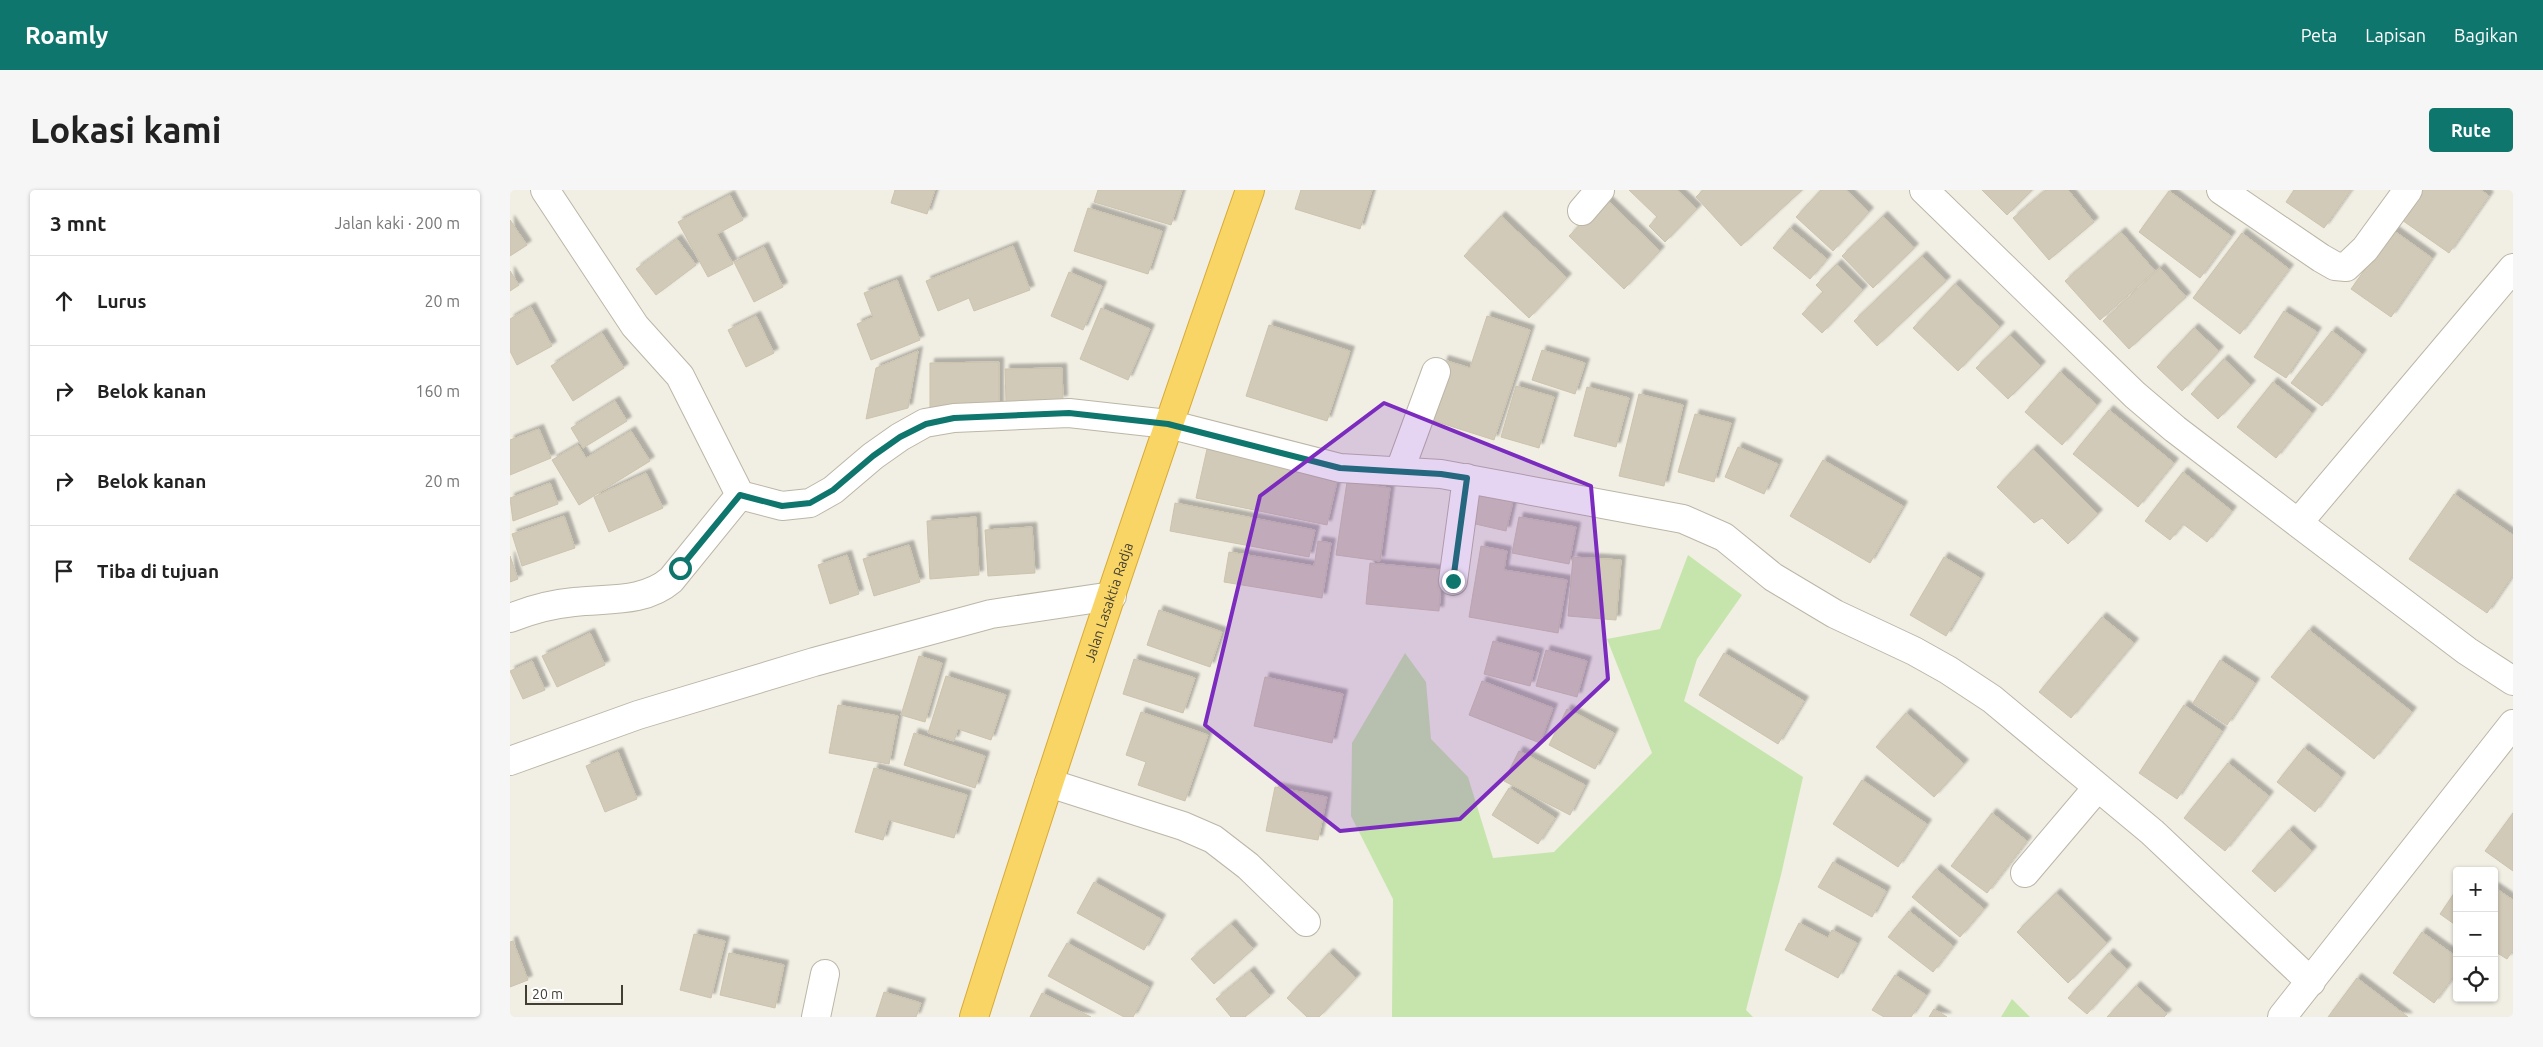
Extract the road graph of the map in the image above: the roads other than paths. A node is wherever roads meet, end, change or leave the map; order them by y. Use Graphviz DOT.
graph roads {
  1 [pos="544,190"];
  2 [pos="1250,190"];
  3 [pos="1600,190"];
  4 [pos="1924,190"];
  5 [pos="2221,190"];
  6 [pos="2408,190"];
  7 [pos="1582,211"];
  8 [pos="2513,268"];
  9 [pos="1436,372"];
  10 [pos="1168,424"];
  11 [pos="1400,470"];
  12 [pos="1467,478"];
  13 [pos="740,495"];
  14 [pos="2298,522"];
  15 [pos="1453,581"];
  16 [pos="1112,596"];
  17 [pos="510,618"];
  18 [pos="2513,681"];
  19 [pos="2513,724"];
  20 [pos="510,761"];
  21 [pos="1049,783"];
  22 [pos="2098,788"];
  23 [pos="2025,872"];
  24 [pos="1306,922"];
  25 [pos="825,974"];
  26 [pos="2311,982"];
  27 [pos="2286,1015"];
  28 [pos="816,1017"];
  29 [pos="974,1017"];
  1 -- 13 [label="street"];
  2 -- 10 [label="highway, Jalan Lasaktia Radja"];
  3 -- 7 [label="street"];
  4 -- 14 [label="street"];
  5 -- 6 [label="street"];
  8 -- 14 [label="street"];
  9 -- 11 [label="street"];
  10 -- 11 [label="street"];
  10 -- 13 [label="street"];
  10 -- 16 [label="highway, Jalan Lasaktia Radja"];
  11 -- 12 [label="street"];
  12 -- 15 [label="street"];
  12 -- 22 [label="street"];
  13 -- 17 [label="street"];
  14 -- 18 [label="street"];
  16 -- 20 [label="street"];
  16 -- 21 [label="highway, Jalan Lasaktia Radja"];
  19 -- 26 [label="street"];
  21 -- 24 [label="street"];
  21 -- 29 [label="highway, Jalan Lasaktia Radja"];
  22 -- 23 [label="street"];
  22 -- 26 [label="street"];
  25 -- 28 [label="street"];
  26 -- 27 [label="street"];
}
